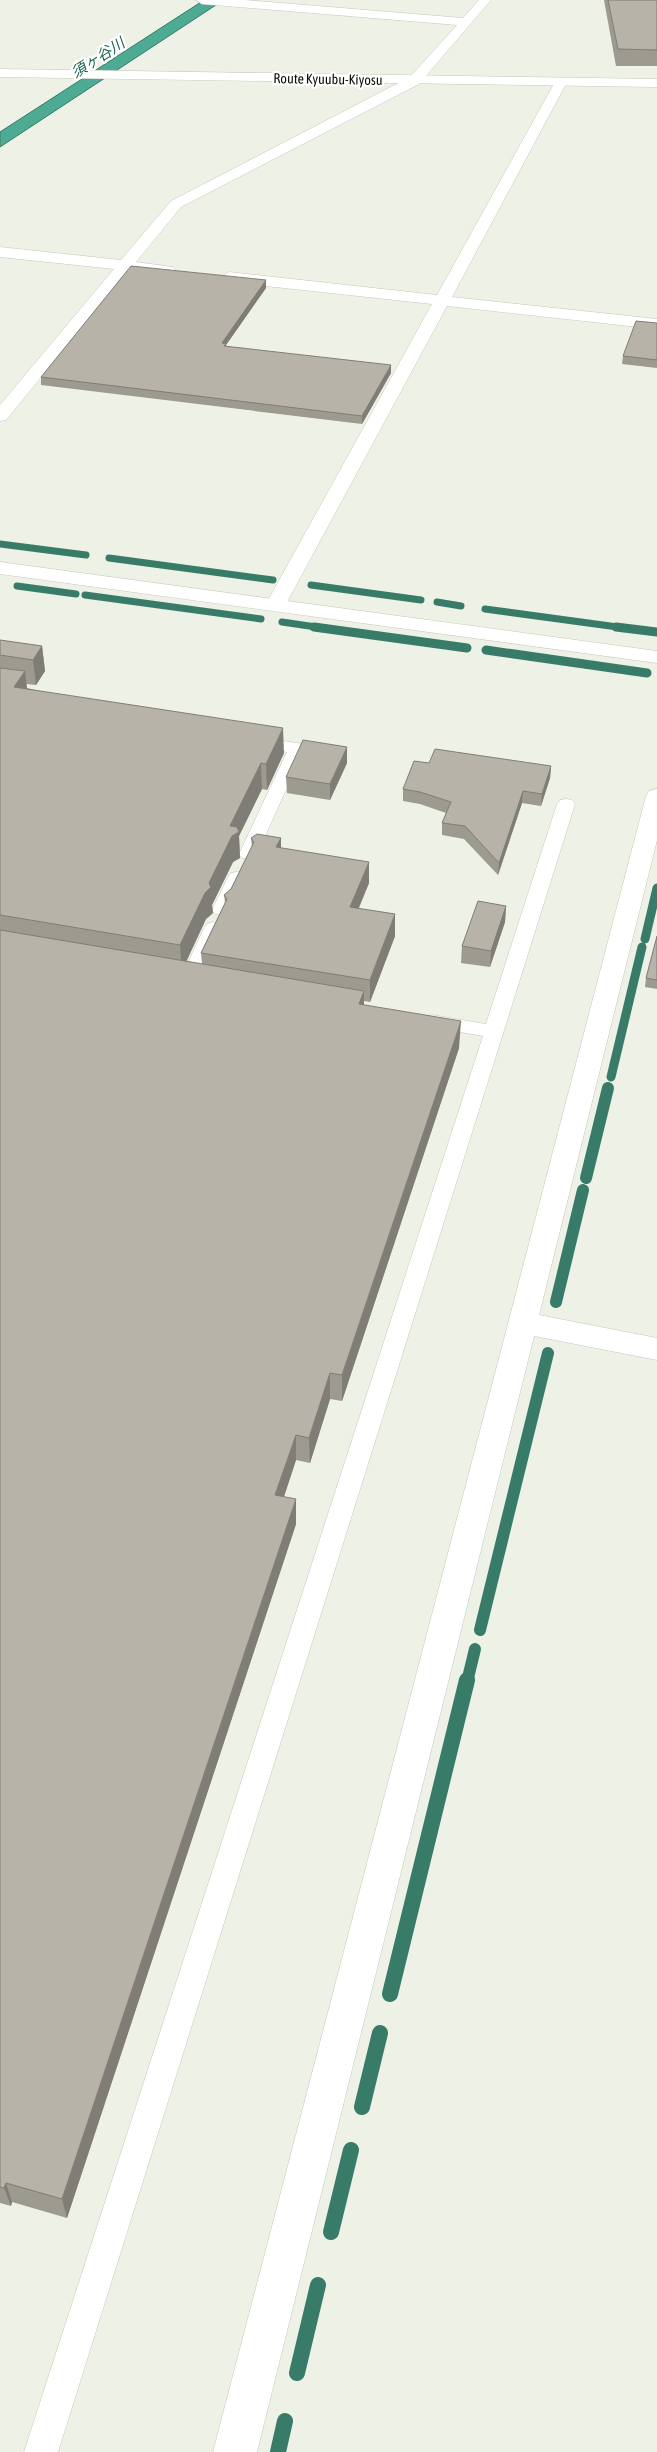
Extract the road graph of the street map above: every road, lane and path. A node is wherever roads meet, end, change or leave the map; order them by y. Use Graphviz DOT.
graph roads {
  1 [pos="202,0"];
  2 [pos="485,0"];
  3 [pos="467,22"];
  4 [pos="0,73"];
  5 [pos="412,81"];
  6 [pos="561,82"];
  7 [pos="657,84"];
  8 [pos="0,252"];
  9 [pos="125,266"];
  10 [pos="184,272"];
  11 [pos="214,275"];
  12 [pos="443,300"];
  13 [pos="657,324"];
  14 [pos="0,416"];
  15 [pos="0,568"];
  16 [pos="276,604"];
  17 [pos="657,657"];
  18 [pos="240,739"];
  19 [pos="657,796"];
  20 [pos="566,804"];
  21 [pos="170,977"];
  22 [pos="189,980"];
  23 [pos="208,983"];
  24 [pos="415,1018"];
  25 [pos="493,1031"];
  26 [pos="524,1323"];
  27 [pos="657,1349"];
  28 [pos="41,2452"];
  29 [pos="235,2452"];
  1 -- 3 [label="street"];
  2 -- 3 [label="street"];
  3 -- 5 [label="street"];
  4 -- 5 [label="street, Route Kyuubu-Kiyosu"];
  5 -- 6 [label="street, Route Kyuubu-Kiyosu"];
  5 -- 9 [label="street"];
  6 -- 7 [label="street, Route Kyuubu-Kiyosu"];
  6 -- 12 [label="street"];
  8 -- 9 [label="street"];
  9 -- 10 [label="street"];
  9 -- 14 [label="street"];
  11 -- 12 [label="street"];
  12 -- 13 [label="street"];
  12 -- 16 [label="street"];
  15 -- 16 [label="street"];
  16 -- 17 [label="street"];
  18 -- 22 [label="lane"];
  19 -- 26 [label="street"];
  20 -- 25 [label="lane"];
  21 -- 22 [label="lane"];
  22 -- 23 [label="lane"];
  24 -- 25 [label="lane"];
  25 -- 28 [label="lane"];
  26 -- 27 [label="street"];
  26 -- 29 [label="street"];
}
